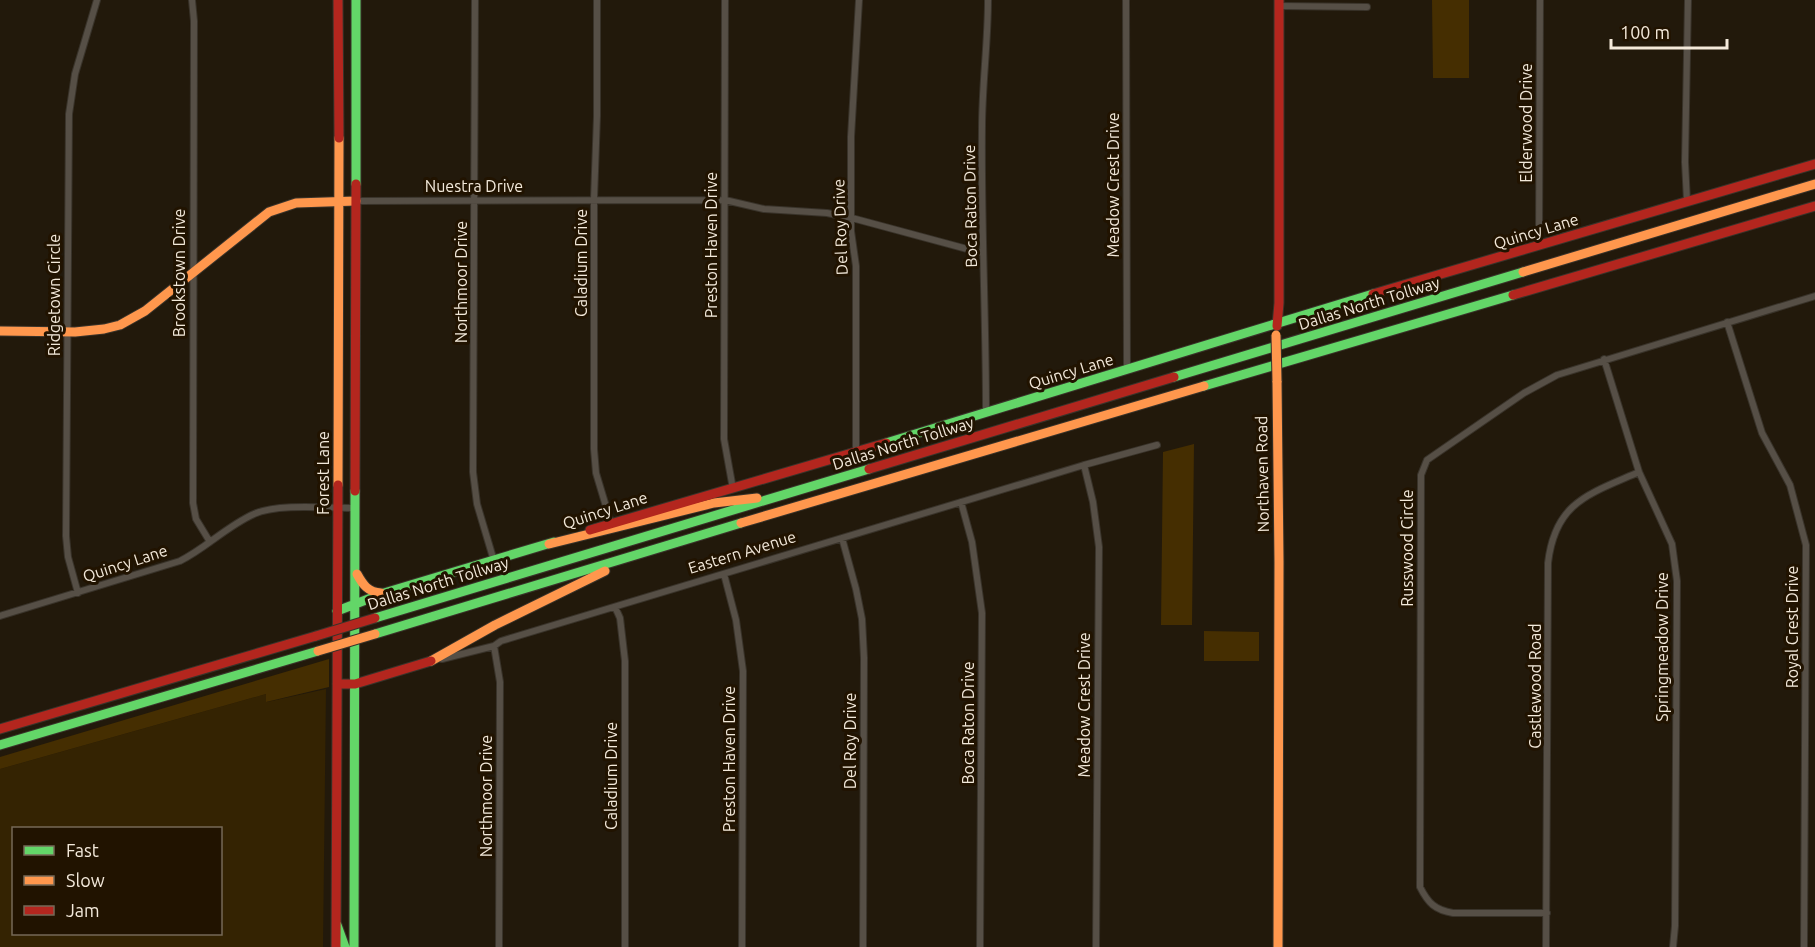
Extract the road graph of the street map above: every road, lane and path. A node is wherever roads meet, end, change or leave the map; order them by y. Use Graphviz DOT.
graph roads {
  1 [pos="97,0"];
  2 [pos="192,0"];
  3 [pos="338,0"];
  4 [pos="356,0"];
  5 [pos="475,0"];
  6 [pos="597,0"];
  7 [pos="725,0"];
  8 [pos="859,0"];
  9 [pos="988,0"];
  10 [pos="1126,0"];
  11 [pos="1540,0"];
  12 [pos="1688,0"];
  13 [pos="1279,3"];
  14 [pos="1366,7"];
  15 [pos="1815,164"];
  16 [pos="1815,184"];
  17 [pos="594,199"];
  18 [pos="725,200"];
  19 [pos="339,201"];
  20 [pos="357,201"];
  21 [pos="1687,201"];
  22 [pos="475,202"];
  23 [pos="1815,206"];
  24 [pos="852,218"];
  25 [pos="1539,245"];
  26 [pos="982,253"];
  27 [pos="192,273"];
  28 [pos="1815,296"];
  29 [pos="338,303"];
  30 [pos="355,303"];
  31 [pos="1727,322"];
  32 [pos="1277,323"];
  33 [pos="0,331"];
  34 [pos="68,331"];
  35 [pos="1604,359"];
  36 [pos="1126,370"];
  37 [pos="338,401"];
  38 [pos="355,401"];
  39 [pos="986,412"];
  40 [pos="1157,445"];
  41 [pos="856,452"];
  42 [pos="1084,465"];
  43 [pos="1639,472"];
  44 [pos="733,489"];
  45 [pos="773,498"];
  46 [pos="961,502"];
  47 [pos="337,508"];
  48 [pos="355,508"];
  49 [pos="611,523"];
  50 [pos="842,538"];
  51 [pos="210,542"];
  52 [pos="549,544"];
  53 [pos="641,554"];
  54 [pos="494,561"];
  55 [pos="355,571"];
  56 [pos="724,574"];
  57 [pos="78,593"];
  58 [pos="384,593"];
  59 [pos="356,604"];
  60 [pos="615,607"];
  61 [pos="337,611"];
  62 [pos="0,616"];
  63 [pos="494,646"];
  64 [pos="431,661"];
  65 [pos="337,684"];
  66 [pos="355,684"];
  67 [pos="0,729"];
  68 [pos="0,745"];
  69 [pos="336,883"];
  70 [pos="354,883"];
  71 [pos="1547,913"];
  72 [pos="336,923"];
  73 [pos="336,947"];
  74 [pos="345,947"];
  75 [pos="354,947"];
  76 [pos="500,947"];
  77 [pos="625,947"];
  78 [pos="742,947"];
  79 [pos="863,947"];
  80 [pos="980,947"];
  81 [pos="1096,947"];
  82 [pos="1278,947"];
  83 [pos="1546,947"];
  84 [pos="1673,947"];
  85 [pos="1804,947"];
  1 -- 34 [label="street, Ridgetown Circle"];
  2 -- 27 [label="street, Brookstown Drive"];
  3 -- 19 [label="main road, Forest Lane"];
  4 -- 20 [label="main road, Forest Lane"];
  5 -- 22 [label="street, Northmoor Drive"];
  6 -- 17 [label="street, Caladium Drive"];
  7 -- 18 [label="street, Preston Haven Drive"];
  8 -- 24 [label="street, Del Roy Drive"];
  9 -- 26 [label="street, Boca Raton Drive"];
  10 -- 36 [label="street, Meadow Crest Drive"];
  11 -- 25 [label="street, Elderwood Drive"];
  12 -- 21 [label="street"];
  13 -- 14 [label="street"];
  13 -- 32 [label="main road, Northaven Road"];
  15 -- 21 [label="main road, Quincy Lane"];
  16 -- 45 [label="main road, Dallas North Tollway"];
  17 -- 18 [label="street, Nuestra Drive"];
  17 -- 22 [label="street, Nuestra Drive"];
  17 -- 49 [label="street, Caladium Drive"];
  18 -- 24 [label="street, Nuestra Drive"];
  18 -- 44 [label="street, Preston Haven Drive"];
  19 -- 20 [label="main road, Nuestra Drive"];
  19 -- 27 [label="main road, Nuestra Drive"];
  19 -- 29 [label="main road, Forest Lane"];
  20 -- 22 [label="street, Nuestra Drive"];
  20 -- 30 [label="main road, Forest Lane"];
  21 -- 25 [label="main road, Quincy Lane"];
  22 -- 54 [label="street, Northmoor Drive"];
  23 -- 53 [label="main road, Dallas North Tollway"];
  24 -- 26 [label="street, Nuestra Drive"];
  24 -- 41 [label="street, Del Roy Drive"];
  25 -- 32 [label="main road, Quincy Lane"];
  26 -- 39 [label="street, Boca Raton Drive"];
  27 -- 34 [label="main road, Nuestra Drive"];
  27 -- 51 [label="street, Brookstown Drive"];
  28 -- 31 [label="street, Russwood Circle"];
  29 -- 30 [label="main road"];
  29 -- 37 [label="main road, Forest Lane"];
  30 -- 38 [label="main road, Forest Lane"];
  31 -- 35 [label="street, Russwood Circle"];
  31 -- 85 [label="street, Royal Crest Drive"];
  32 -- 36 [label="main road, Quincy Lane"];
  32 -- 82 [label="main road, Northaven Road, bridge"];
  33 -- 34 [label="main road, Nuestra Drive"];
  34 -- 57 [label="street, Ridgetown Circle"];
  35 -- 43 [label="street, Springmeadow Drive"];
  35 -- 71 [label="street, Russwood Circle"];
  36 -- 39 [label="main road, Quincy Lane"];
  37 -- 38 [label="main road"];
  37 -- 47 [label="main road, Forest Lane"];
  38 -- 48 [label="main road, Forest Lane"];
  39 -- 41 [label="main road, Quincy Lane"];
  40 -- 42 [label="street, Eastern Avenue"];
  41 -- 44 [label="main road, Quincy Lane"];
  42 -- 46 [label="street, Eastern Avenue"];
  42 -- 81 [label="street, Meadow Crest Drive"];
  43 -- 71 [label="street, Castlewood Road"];
  43 -- 84 [label="street, Springmeadow Drive"];
  44 -- 49 [label="main road, Quincy Lane"];
  45 -- 52 [label="main road"];
  45 -- 67 [label="main road, Dallas North Tollway, bridge"];
  46 -- 50 [label="street, Eastern Avenue"];
  46 -- 80 [label="street, Boca Raton Drive"];
  47 -- 48 [label="street, Quincy Lane"];
  47 -- 51 [label="street, Quincy Lane"];
  47 -- 61 [label="main road, Forest Lane"];
  48 -- 55 [label="main road, Forest Lane"];
  49 -- 52 [label="main road, Quincy Lane"];
  50 -- 56 [label="street, Eastern Avenue"];
  50 -- 79 [label="street, Del Roy Drive"];
  51 -- 57 [label="street, Quincy Lane"];
  52 -- 54 [label="main road, Quincy Lane"];
  53 -- 64 [label="main road"];
  53 -- 68 [label="main road, Dallas North Tollway, bridge"];
  54 -- 58 [label="main road, Quincy Lane"];
  55 -- 58 [label="main road"];
  55 -- 59 [label="main road, Forest Lane"];
  56 -- 60 [label="street, Eastern Avenue"];
  56 -- 78 [label="street, Preston Haven Drive"];
  57 -- 62 [label="street, Quincy Lane"];
  58 -- 59 [label="main road, Quincy Lane"];
  59 -- 61 [label="main road, Quincy Lane"];
  59 -- 66 [label="main road, Forest Lane"];
  60 -- 63 [label="street, Eastern Avenue"];
  60 -- 77 [label="street, Caladium Drive"];
  61 -- 65 [label="main road, Forest Lane"];
  63 -- 64 [label="street, Eastern Avenue"];
  63 -- 76 [label="street, Northmoor Drive"];
  64 -- 66 [label="main road, Eastern Avenue"];
  65 -- 66 [label="main road, Eastern Avenue"];
  65 -- 69 [label="main road, Forest Lane"];
  66 -- 70 [label="main road, Forest Lane"];
  69 -- 70 [label="main road"];
  69 -- 72 [label="main road, Forest Lane"];
  70 -- 75 [label="main road, Forest Lane"];
  71 -- 83 [label="street, Castlewood Road"];
  72 -- 73 [label="main road, Forest Lane"];
  72 -- 74 [label="main road"];
}
